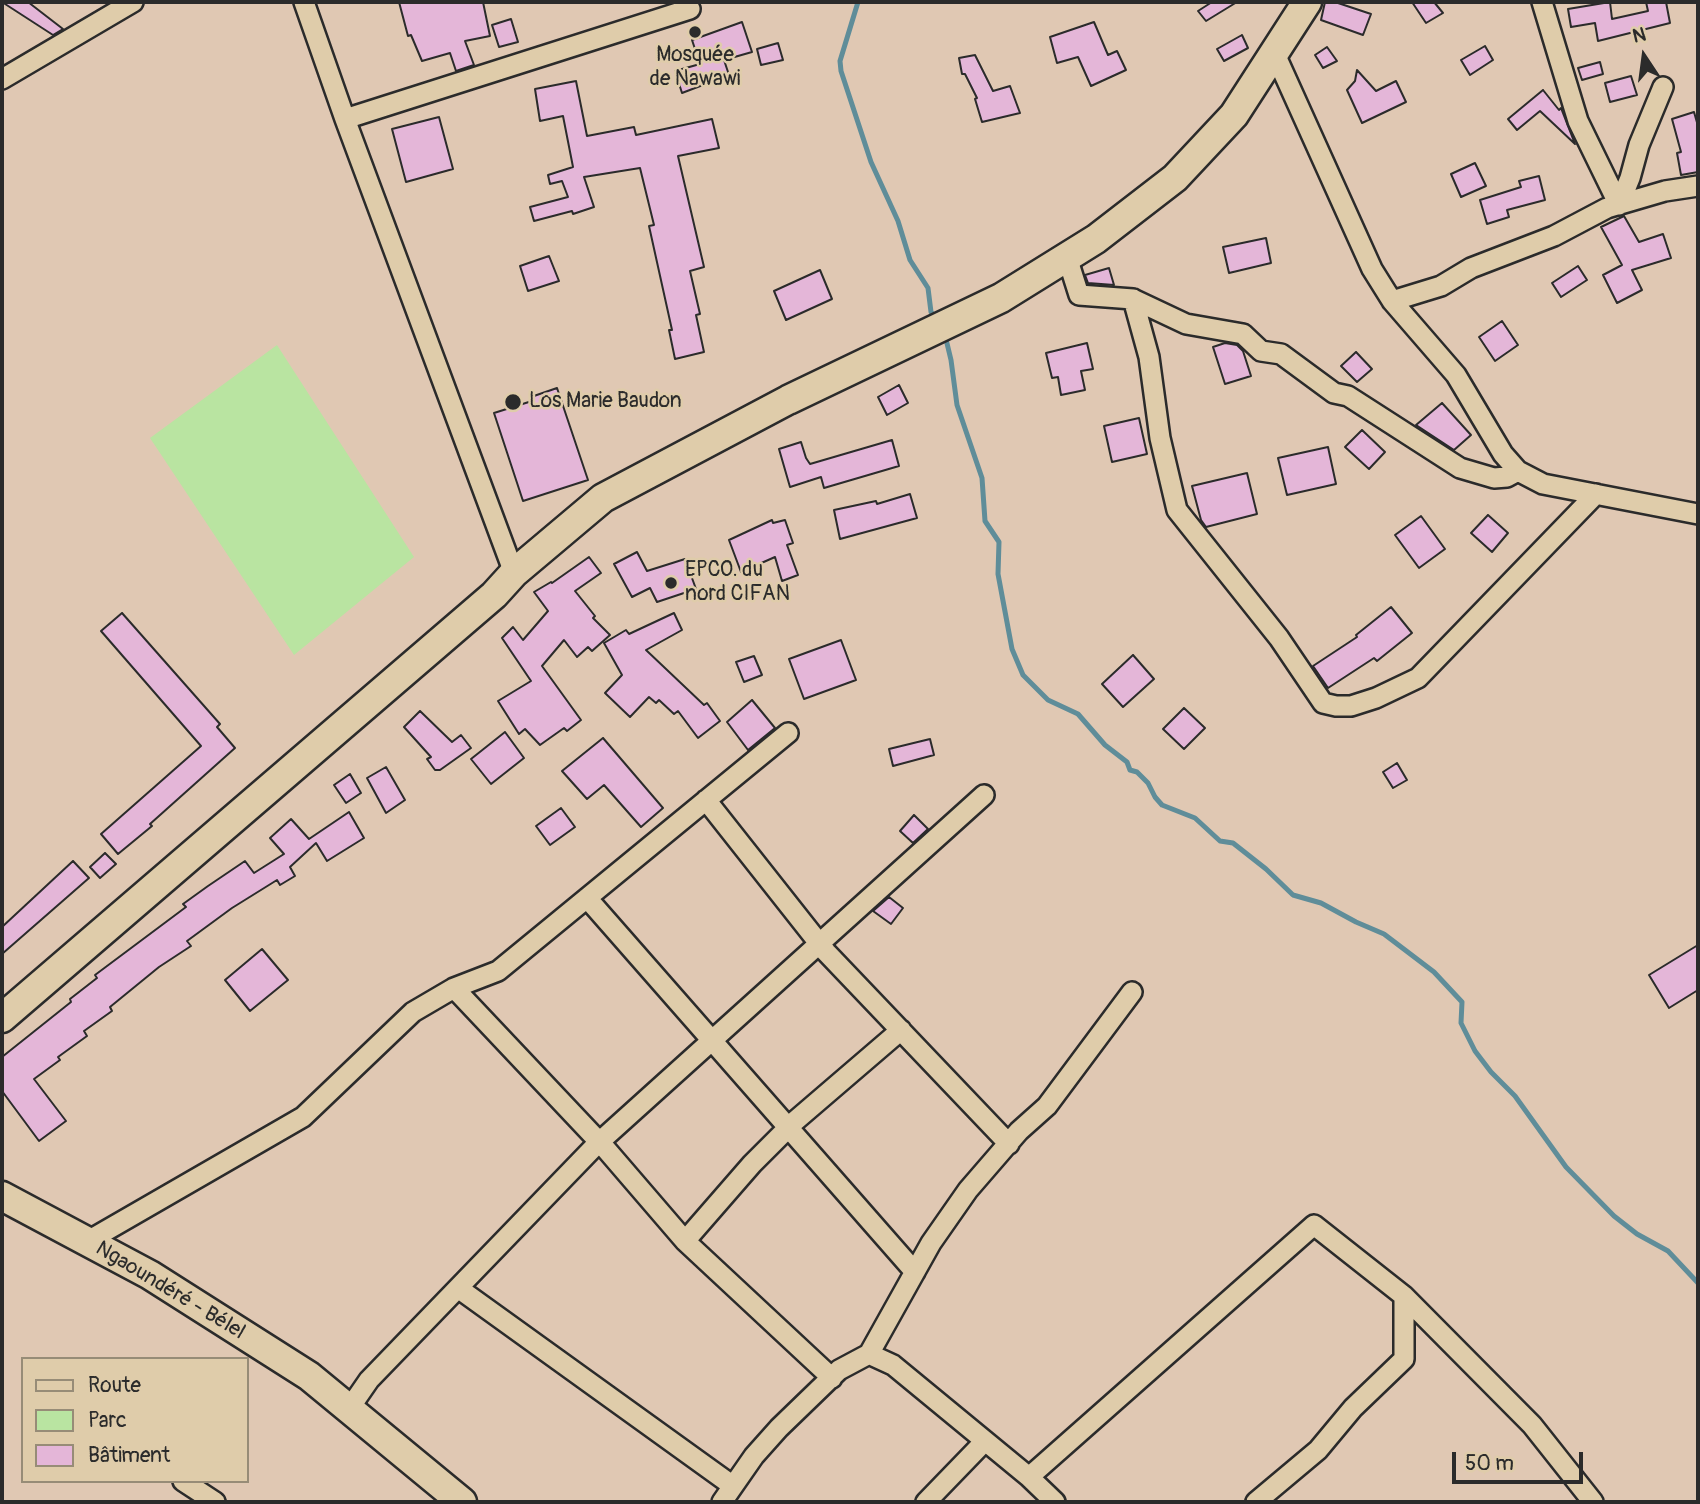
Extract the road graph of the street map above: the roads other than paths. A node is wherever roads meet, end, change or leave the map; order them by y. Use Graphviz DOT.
graph roads {
  1 [pos="133,2"];
  2 [pos="304,2"];
  3 [pos="1307,2"];
  4 [pos="1542,2"];
  5 [pos="690,9"];
  6 [pos="1275,54"];
  7 [pos="3,76"];
  8 [pos="1664,88"];
  9 [pos="345,119"];
  10 [pos="1698,186"];
  11 [pos="1619,205"];
  12 [pos="1067,257"];
  13 [pos="1133,299"];
  14 [pos="1392,301"];
  15 [pos="1518,471"];
  16 [pos="1596,494"];
  17 [pos="1698,514"];
  18 [pos="514,573"];
  19 [pos="788,733"];
  20 [pos="984,795"];
  21 [pos="706,800"];
  22 [pos="587,898"];
  23 [pos="820,943"];
  24 [pos="454,988"];
  25 [pos="1132,992"];
  26 [pos="2,1018"];
  27 [pos="901,1030"];
  28 [pos="712,1040"];
  29 [pos="788,1128"];
  30 [pos="599,1142"];
  31 [pos="1009,1144"];
  32 [pos="2,1196"];
  33 [pos="88,1241"];
  34 [pos="685,1241"];
  35 [pos="915,1272"];
  36 [pos="458,1288"];
  37 [pos="1404,1296"];
  38 [pos="869,1354"];
  39 [pos="832,1378"];
  40 [pos="349,1409"];
  41 [pos="985,1441"];
  42 [pos="1029,1477"];
  43 [pos="186,1483"];
  44 [pos="727,1494"];
  45 [pos="215,1502"];
  46 [pos="462,1502"];
  47 [pos="926,1502"];
  48 [pos="1055,1502"];
  49 [pos="1256,1502"];
  50 [pos="1593,1502"];
  1 -- 7 [label="street"];
  2 -- 9 [label="street"];
  3 -- 6 [label="street"];
  4 -- 11 [label="street"];
  5 -- 9 [label="street"];
  6 -- 12 [label="street"];
  6 -- 14 [label="street"];
  8 -- 11 [label="street"];
  9 -- 18 [label="street"];
  10 -- 11 [label="street"];
  11 -- 14 [label="street"];
  12 -- 13 [label="street"];
  12 -- 18 [label="street"];
  13 -- 15 [label="street"];
  13 -- 16 [label="street"];
  14 -- 15 [label="street"];
  15 -- 16 [label="street"];
  16 -- 17 [label="street"];
  18 -- 26 [label="street"];
  19 -- 21 [label="street"];
  20 -- 23 [label="street"];
  21 -- 22 [label="street"];
  21 -- 23 [label="street"];
  22 -- 24 [label="street"];
  22 -- 28 [label="street"];
  23 -- 27 [label="street"];
  23 -- 28 [label="street"];
  24 -- 30 [label="street"];
  24 -- 33 [label="street"];
  25 -- 31 [label="street"];
  27 -- 29 [label="street"];
  27 -- 31 [label="street"];
  28 -- 29 [label="street"];
  28 -- 30 [label="street"];
  29 -- 34 [label="street"];
  29 -- 35 [label="street"];
  30 -- 34 [label="street"];
  30 -- 36 [label="street"];
  31 -- 35 [label="street"];
  32 -- 33 [label="street, Ngaoundéré - Bélel"];
  33 -- 40 [label="street, Ngaoundéré - Bélel"];
  34 -- 39 [label="street"];
  35 -- 38 [label="street"];
  36 -- 40 [label="street"];
  36 -- 44 [label="street"];
  37 -- 42 [label="street"];
  37 -- 49 [label="street"];
  37 -- 50 [label="street"];
  38 -- 39 [label="street"];
  38 -- 41 [label="street"];
  39 -- 44 [label="street"];
  40 -- 46 [label="street, Ngaoundéré - Bélel"];
  41 -- 42 [label="street"];
  41 -- 47 [label="street"];
  42 -- 48 [label="street"];
  43 -- 45 [label="street"];
}
